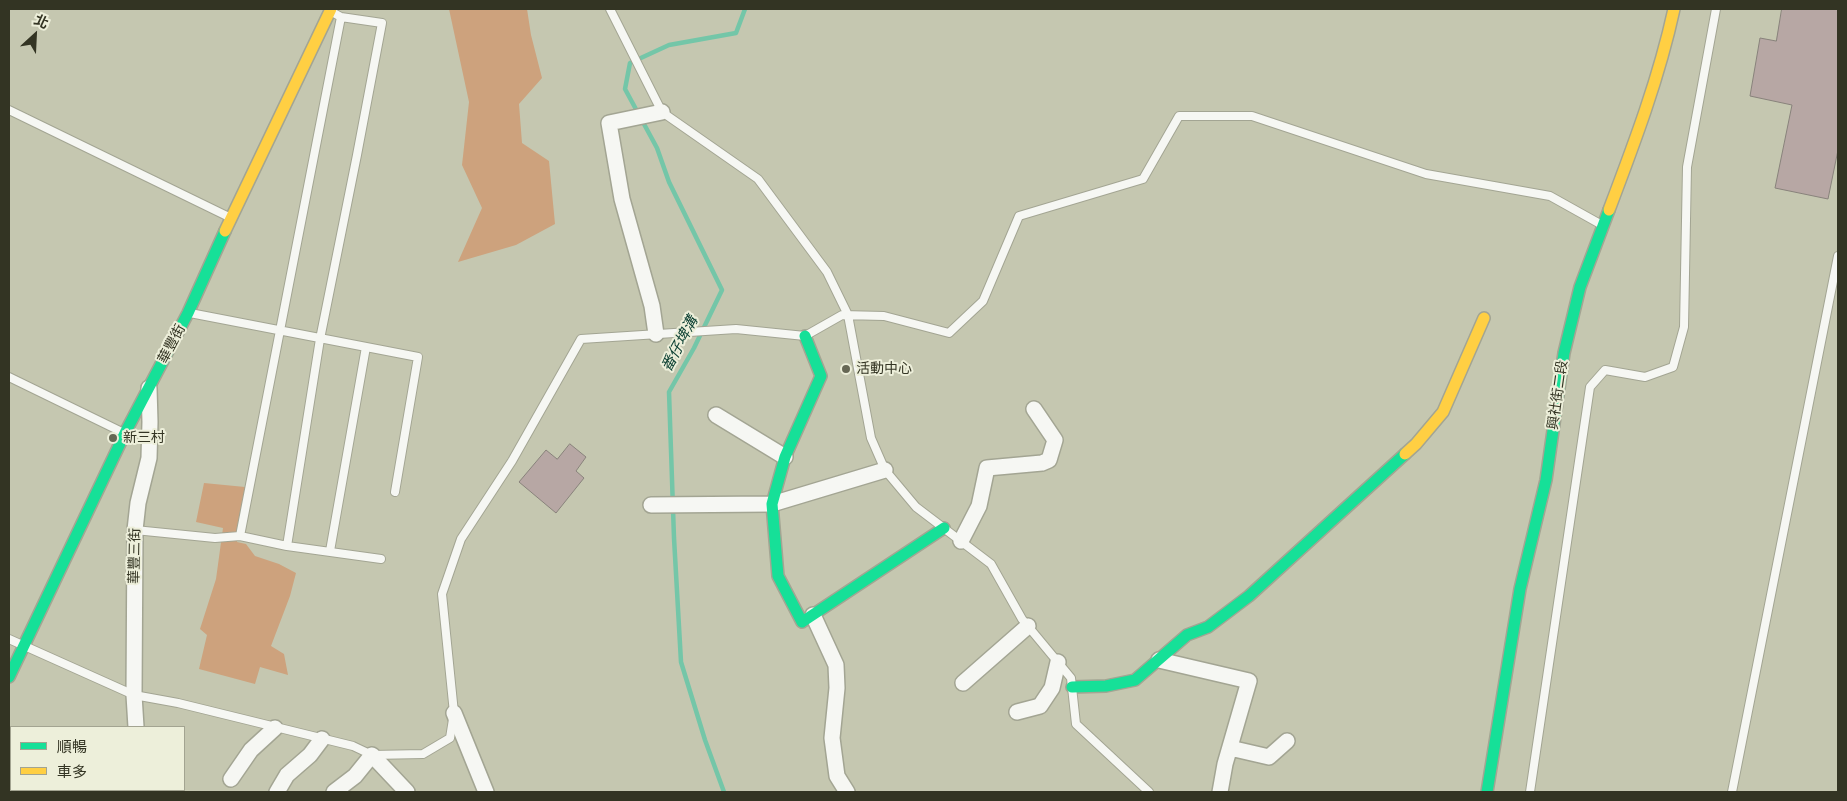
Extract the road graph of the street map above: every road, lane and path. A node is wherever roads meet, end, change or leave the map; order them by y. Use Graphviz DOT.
graph roads {
  1 [pos="610,9"];
  2 [pos="1674,9"];
  3 [pos="1716,9"];
  4 [pos="331,10"];
  5 [pos="341,18"];
  6 [pos="9,110"];
  7 [pos="662,112"];
  8 [pos="231,218"];
  9 [pos="1604,226"];
  10 [pos="1838,256"];
  11 [pos="188,313"];
  12 [pos="848,315"];
  13 [pos="1484,318"];
  14 [pos="280,331"];
  15 [pos="656,334"];
  16 [pos="805,336"];
  17 [pos="320,339"];
  18 [pos="366,347"];
  19 [pos="9,377"];
  20 [pos="149,386"];
  21 [pos="1034,409"];
  22 [pos="716,416"];
  23 [pos="125,433"];
  24 [pos="785,458"];
  25 [pos="885,470"];
  26 [pos="395,492"];
  27 [pos="772,504"];
  28 [pos="651,505"];
  29 [pos="944,528"];
  30 [pos="135,530"];
  31 [pos="240,536"];
  32 [pos="961,542"];
  33 [pos="287,546"];
  34 [pos="330,551"];
  35 [pos="381,559"];
  36 [pos="812,615"];
  37 [pos="1028,626"];
  38 [pos="9,639"];
  39 [pos="23,645"];
  40 [pos="1159,660"];
  41 [pos="1058,662"];
  42 [pos="9,677"];
  43 [pos="963,683"];
  44 [pos="1072,687"];
  45 [pos="134,694"];
  46 [pos="1017,712"];
  47 [pos="454,713"];
  48 [pos="136,726"];
  49 [pos="275,728"];
  50 [pos="322,739"];
  51 [pos="1288,741"];
  52 [pos="1230,748"];
  53 [pos="372,754"];
  54 [pos="231,779"];
  55 [pos="277,792"];
  56 [pos="334,792"];
  57 [pos="407,792"];
  58 [pos="486,792"];
  59 [pos="847,792"];
  60 [pos="1148,792"];
  61 [pos="1220,792"];
  62 [pos="1487,792"];
  63 [pos="1530,792"];
  64 [pos="1732,792"];
  1 -- 7 [label="lane"];
  2 -- 9 [label="street, 興社街二段"];
  3 -- 63 [label="lane"];
  4 -- 5 [label="lane"];
  4 -- 8 [label="street, 華豐街"];
  5 -- 14 [label="lane"];
  5 -- 17 [label="lane"];
  6 -- 8 [label="lane"];
  7 -- 12 [label="lane"];
  7 -- 15 [label="street"];
  8 -- 11 [label="street, 華豐街"];
  9 -- 12 [label="lane"];
  9 -- 62 [label="street, 興社街二段"];
  10 -- 64 [label="lane"];
  11 -- 14 [label="lane"];
  11 -- 20 [label="street, 華豐街"];
  12 -- 16 [label="lane"];
  12 -- 25 [label="lane"];
  13 -- 40 [label="street"];
  14 -- 17 [label="lane"];
  14 -- 31 [label="lane"];
  15 -- 16 [label="lane"];
  15 -- 47 [label="lane"];
  16 -- 24 [label="street"];
  17 -- 18 [label="lane"];
  17 -- 33 [label="lane"];
  18 -- 26 [label="lane"];
  18 -- 34 [label="lane"];
  19 -- 23 [label="lane"];
  20 -- 23 [label="street, 華豐街"];
  20 -- 30 [label="street, 華豐三街"];
  21 -- 32 [label="street"];
  22 -- 24 [label="street"];
  23 -- 39 [label="street, 華豐街"];
  24 -- 27 [label="street"];
  25 -- 27 [label="street"];
  25 -- 29 [label="lane"];
  27 -- 28 [label="street"];
  27 -- 36 [label="street"];
  29 -- 32 [label="lane"];
  29 -- 36 [label="street"];
  30 -- 31 [label="lane"];
  30 -- 45 [label="street, 華豐三街"];
  31 -- 33 [label="lane"];
  32 -- 37 [label="lane"];
  33 -- 34 [label="lane"];
  34 -- 35 [label="lane"];
  36 -- 59 [label="street"];
  37 -- 41 [label="lane"];
  37 -- 43 [label="street"];
  38 -- 39 [label="lane"];
  39 -- 42 [label="street, 華豐街"];
  39 -- 45 [label="lane"];
  40 -- 44 [label="street"];
  40 -- 52 [label="street"];
  41 -- 44 [label="lane"];
  41 -- 46 [label="street"];
  44 -- 60 [label="lane"];
  45 -- 48 [label="street, 華豐三街"];
  45 -- 49 [label="lane"];
  47 -- 53 [label="lane"];
  47 -- 58 [label="street"];
  49 -- 50 [label="lane"];
  49 -- 54 [label="street"];
  50 -- 53 [label="lane"];
  50 -- 55 [label="street"];
  51 -- 52 [label="street"];
  52 -- 61 [label="street"];
  53 -- 56 [label="street"];
  53 -- 57 [label="street"];
}
